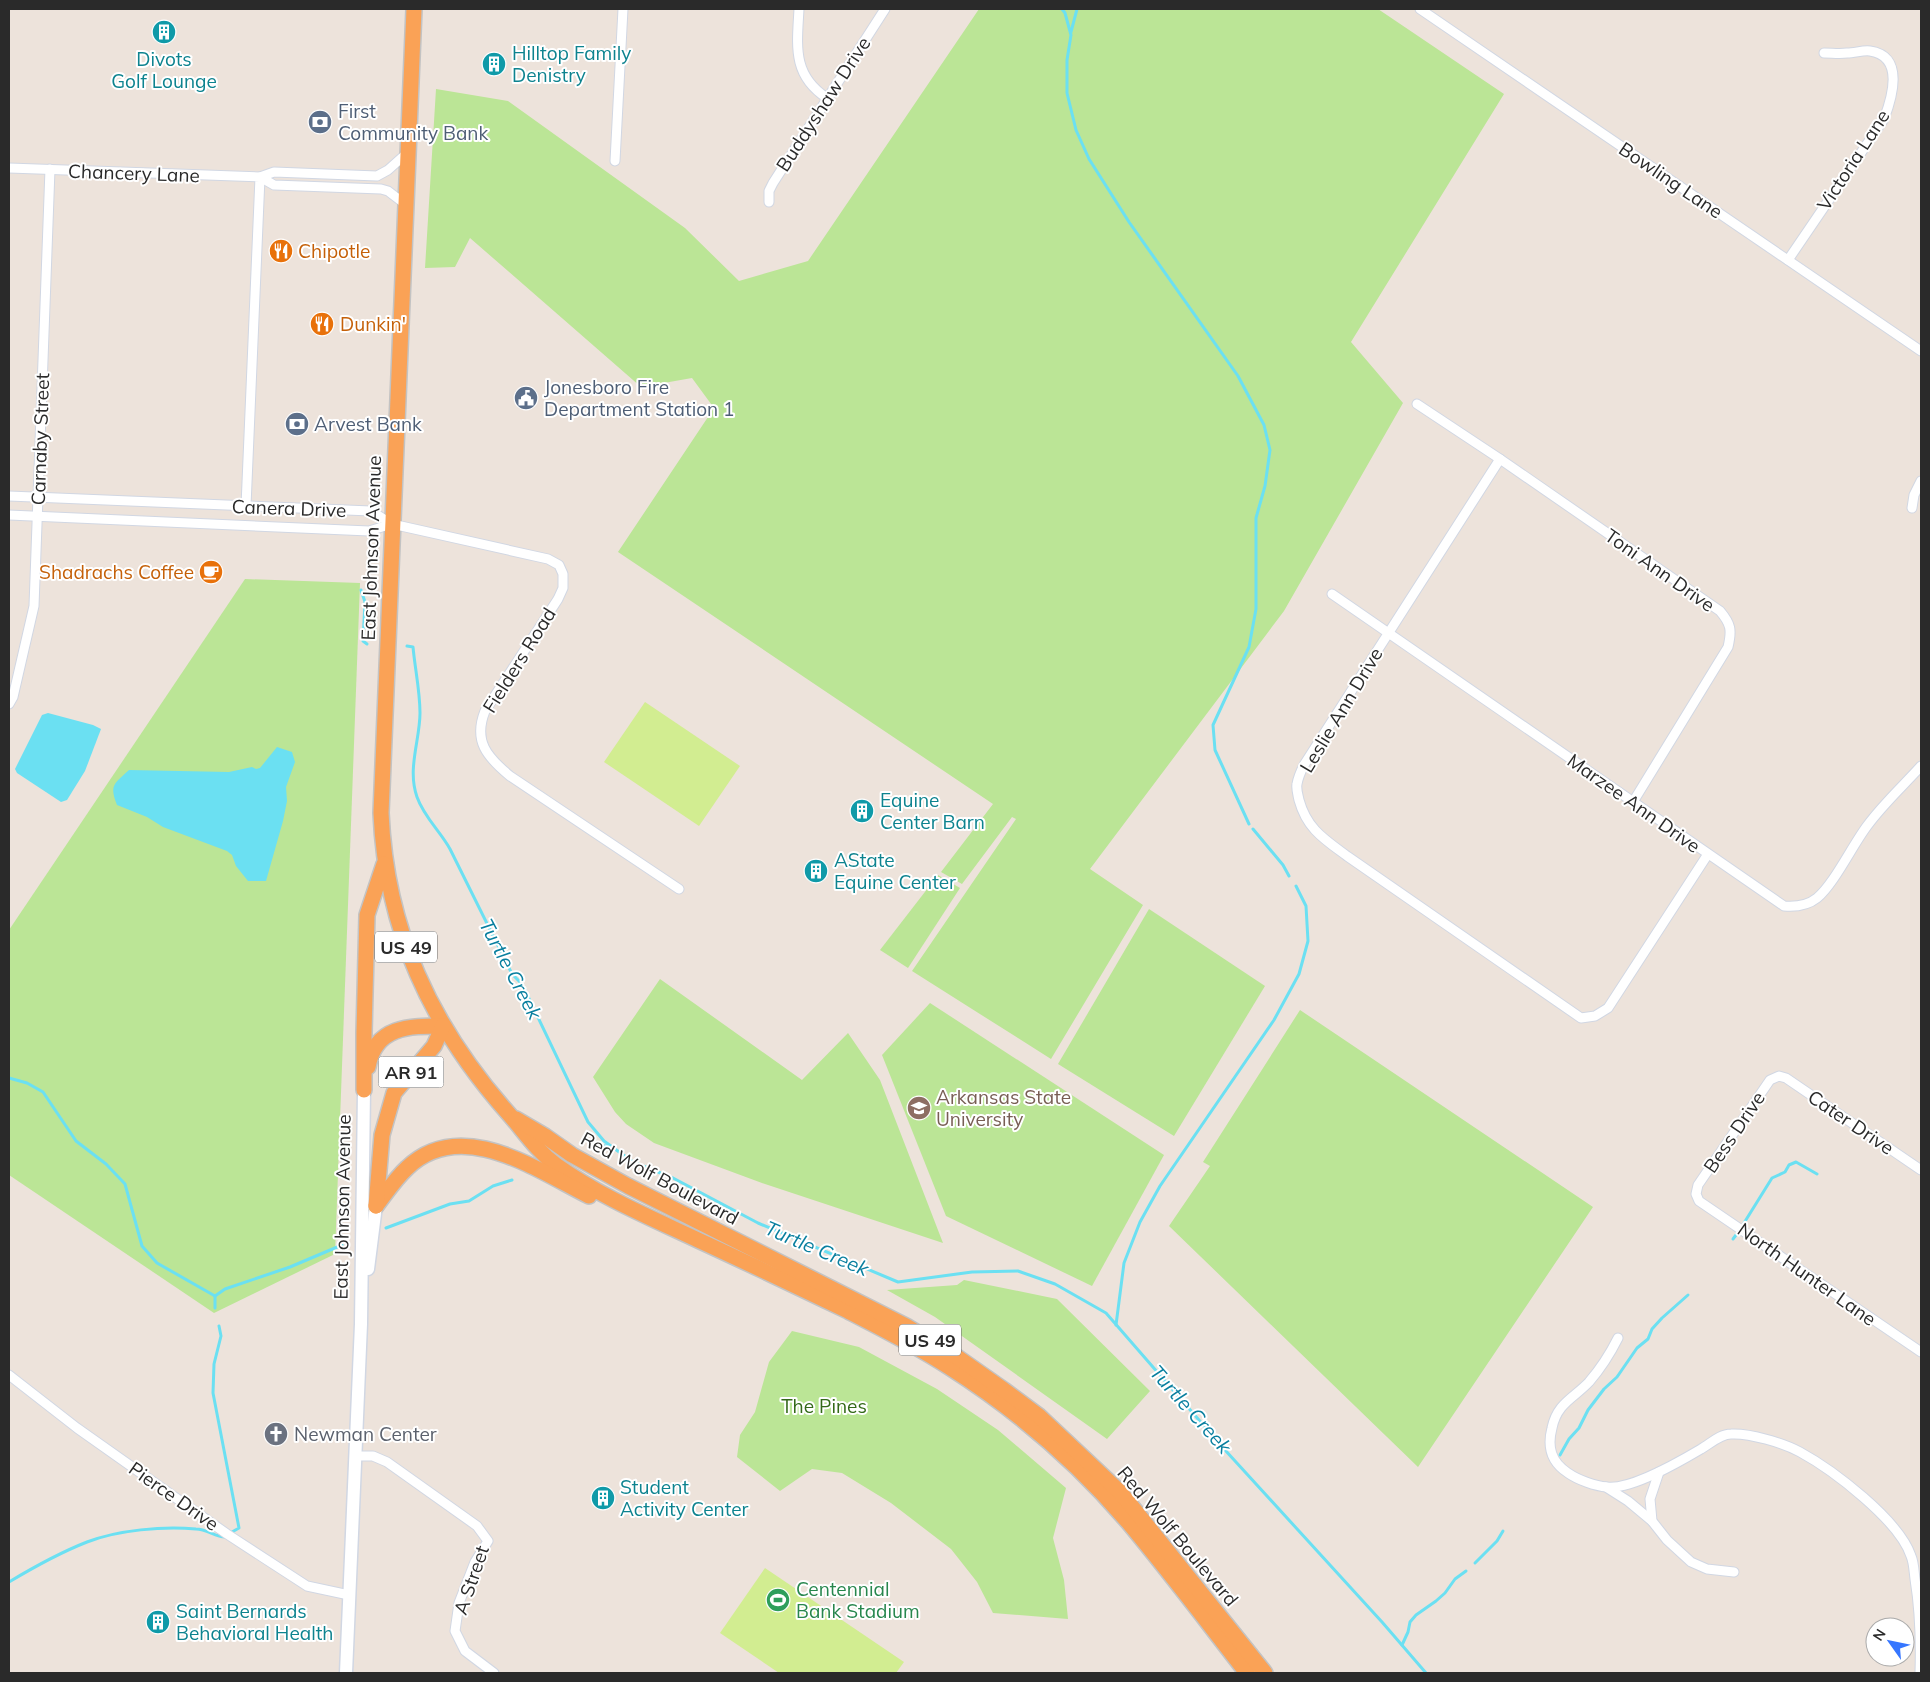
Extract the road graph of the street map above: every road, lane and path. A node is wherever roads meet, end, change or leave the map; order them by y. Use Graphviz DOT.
graph roads {
  1 [pos="414,9"];
  2 [pos="623,9"];
  3 [pos="799,9"];
  4 [pos="885,9"];
  5 [pos="1420,9"];
  6 [pos="1824,53"];
  7 [pos="827,98"];
  8 [pos="408,153"];
  9 [pos="615,161"];
  10 [pos="9,168"];
  11 [pos="50,169"];
  12 [pos="260,177"];
  13 [pos="769,202"];
  14 [pos="405,204"];
  15 [pos="1788,260"];
  16 [pos="1921,351"];
  17 [pos="1417,404"];
  18 [pos="1500,459"];
  19 [pos="1921,481"];
  20 [pos="9,496"];
  21 [pos="38,497"];
  22 [pos="246,506"];
  23 [pos="1912,508"];
  24 [pos="9,515"];
  25 [pos="37,516"];
  26 [pos="392,524"];
  27 [pos="1332,594"];
  28 [pos="1387,633"];
  29 [pos="386,669"];
  30 [pos="9,704"];
  31 [pos="1921,766"];
  32 [pos="1921,778"];
  33 [pos="1908,780"];
  34 [pos="1632,802"];
  35 [pos="1708,854"];
  36 [pos="385,862"];
  37 [pos="679,889"];
  38 [pos="443,1026"];
  39 [pos="1779,1076"];
  40 [pos="364,1090"];
  41 [pos="511,1116"];
  42 [pos="1921,1170"];
  43 [pos="1696,1194"];
  44 [pos="376,1206"];
  45 [pos="632,1209"];
  46 [pos="361,1324"];
  47 [pos="1618,1338"];
  48 [pos="1921,1352"];
  49 [pos="9,1375"];
  50 [pos="356,1456"];
  51 [pos="1659,1472"];
  52 [pos="1606,1487"];
  53 [pos="1652,1521"];
  54 [pos="1734,1572"];
  55 [pos="349,1595"];
  56 [pos="1920,1605"];
  57 [pos="346,1673"];
  58 [pos="494,1673"];
  59 [pos="1247,1673"];
  60 [pos="1265,1673"];
  61 [pos="1920,1673"];
  1 -- 8 [label="highway, East Johnson Avenue / US 49"];
  2 -- 9 [label="street"];
  3 -- 7 [label="street"];
  4 -- 7 [label="street, Buddyshaw Drive"];
  5 -- 15 [label="street, Bowling Lane"];
  6 -- 15 [label="street, Victoria Lane"];
  7 -- 13 [label="street, Buddyshaw Drive"];
  8 -- 12 [label="street, Chancery Lane"];
  8 -- 14 [label="highway, East Johnson Avenue / US 49"];
  10 -- 11 [label="street, Chancery Lane"];
  11 -- 12 [label="street, Chancery Lane"];
  11 -- 21 [label="street, Carnaby Street"];
  12 -- 14 [label="street, Chancery Lane"];
  12 -- 22 [label="street"];
  14 -- 26 [label="highway, East Johnson Avenue / US 49"];
  15 -- 16 [label="street, Bowling Lane"];
  17 -- 18 [label="street, Toni Ann Drive"];
  18 -- 28 [label="street, Leslie Ann Drive"];
  18 -- 34 [label="street, Toni Ann Drive"];
  19 -- 23 [label="street"];
  20 -- 21 [label="street, Canera Drive"];
  21 -- 22 [label="street, Canera Drive"];
  21 -- 25 [label="street, Carnaby Street"];
  22 -- 26 [label="street, Canera Drive"];
  24 -- 25 [label="street, Canera Drive"];
  25 -- 26 [label="street, Canera Drive"];
  25 -- 30 [label="street, Carnaby Street"];
  26 -- 29 [label="highway, East Johnson Avenue / US 49"];
  26 -- 37 [label="street, Fielders Road"];
  27 -- 28 [label="street, Marzee Ann Drive"];
  28 -- 34 [label="street, Marzee Ann Drive"];
  28 -- 35 [label="street, Leslie Ann Drive"];
  29 -- 36 [label="highway, Red Wolf Boulevard / US 49"];
  31 -- 33 [label="street, Marzee Ann Drive"];
  32 -- 33 [label="street"];
  33 -- 35 [label="street, Marzee Ann Drive"];
  34 -- 35 [label="street, Marzee Ann Drive"];
  36 -- 38 [label="highway, Red Wolf Boulevard / US 49"];
  36 -- 40 [label="highway, AR 91"];
  38 -- 40 [label="highway"];
  38 -- 41 [label="highway, Red Wolf Boulevard / US 49"];
  38 -- 44 [label="highway, AR 91"];
  39 -- 42 [label="street, Cater Drive"];
  39 -- 43 [label="street, Bess Drive"];
  40 -- 46 [label="main road, East Johnson Avenue / AR 91"];
  41 -- 45 [label="highway, Red Wolf Boulevard / US 49"];
  41 -- 60 [label="highway, Red Wolf Boulevard / US 49"];
  43 -- 48 [label="street, North Hunter Lane"];
  44 -- 45 [label="highway"];
  44 -- 46 [label="main road, East Johnson Avenue / AR 91"];
  45 -- 59 [label="highway, Red Wolf Boulevard / US 49"];
  46 -- 50 [label="main road, East Johnson Avenue / AR 91"];
  47 -- 52 [label="street"];
  49 -- 55 [label="street, Pierce Drive"];
  50 -- 55 [label="main road, East Johnson Avenue / AR 91"];
  50 -- 58 [label="street, A Street"];
  51 -- 52 [label="street"];
  51 -- 53 [label="street"];
  51 -- 56 [label="street"];
  52 -- 53 [label="street"];
  53 -- 54 [label="street"];
  55 -- 57 [label="main road, East Johnson Avenue / AR 91"];
  56 -- 61 [label="street"];
}
